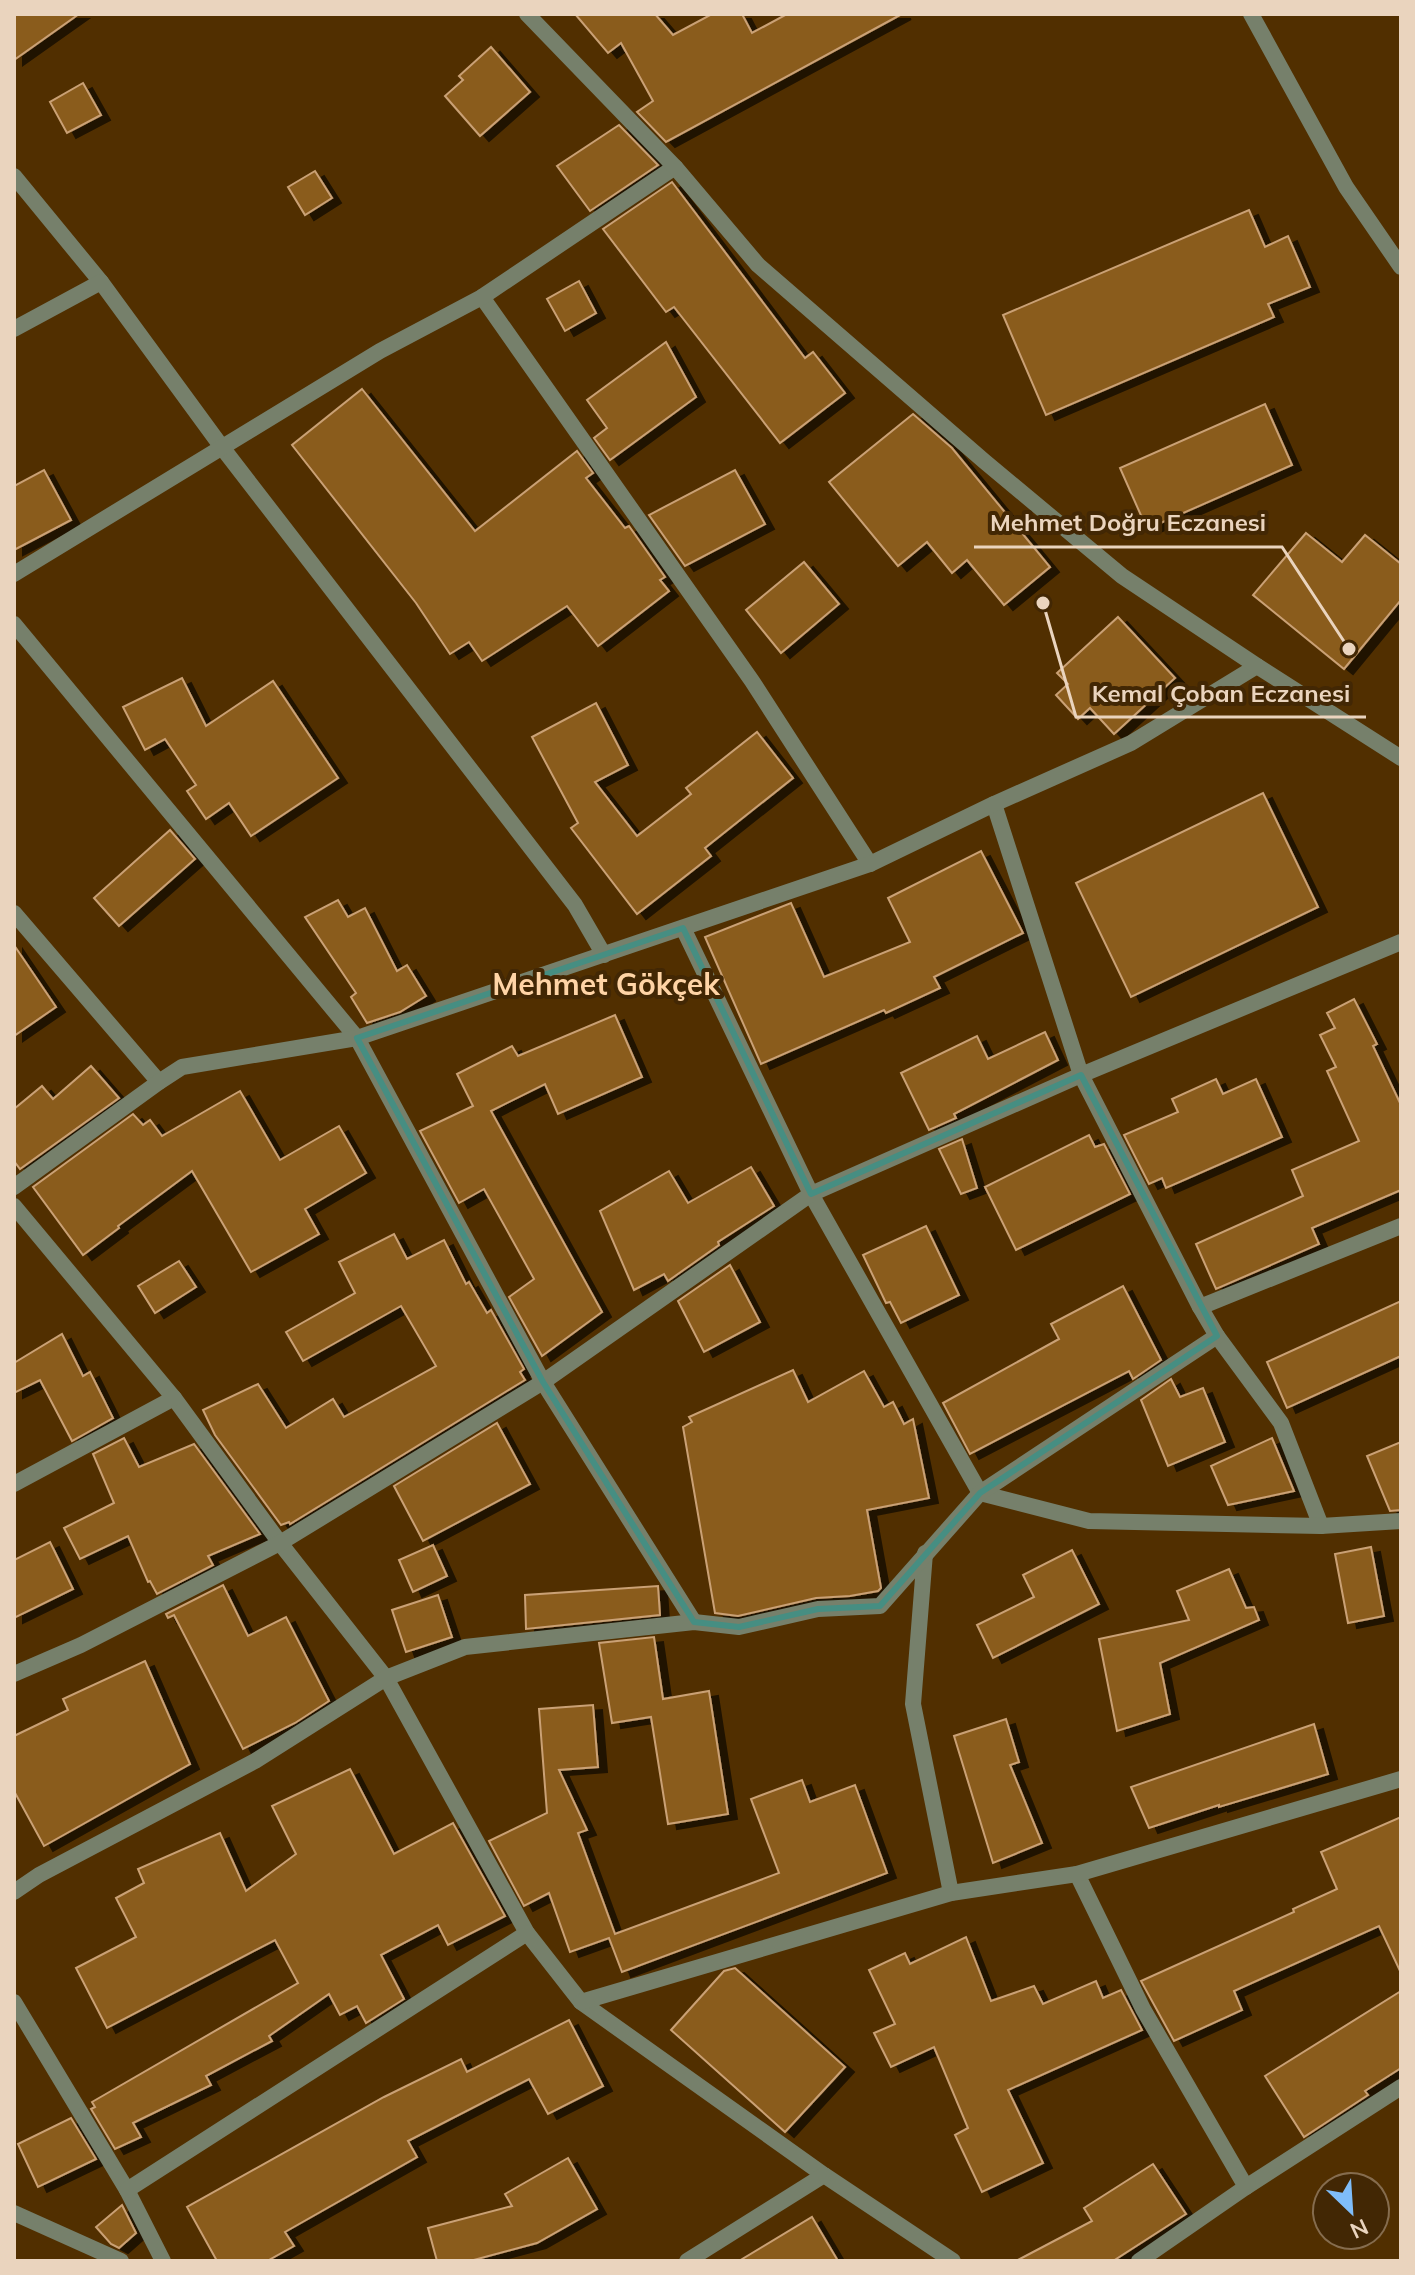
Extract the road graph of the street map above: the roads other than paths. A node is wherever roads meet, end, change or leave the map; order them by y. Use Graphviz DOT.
graph roads {
  1 [pos="527,14"];
  2 [pos="1251,14"];
  3 [pos="675,167"];
  4 [pos="14,176"];
  5 [pos="1401,267"];
  6 [pos="101,282"];
  7 [pos="482,297"];
  8 [pos="14,329"];
  9 [pos="221,446"];
  10 [pos="14,574"];
  11 [pos="14,624"];
  12 [pos="1257,666"];
  13 [pos="1401,758"];
  14 [pos="994,804"];
  15 [pos="870,864"];
  16 [pos="14,913"];
  17 [pos="683,928"];
  18 [pos="1401,942"];
  19 [pos="604,955"];
  20 [pos="357,1038"];
  21 [pos="1081,1075"];
  22 [pos="159,1082"];
  23 [pos="14,1187"];
  24 [pos="811,1194"];
  25 [pos="14,1206"];
  26 [pos="1401,1226"];
  27 [pos="1200,1307"];
  28 [pos="1217,1336"];
  29 [pos="543,1382"];
  30 [pos="174,1398"];
  31 [pos="14,1484"];
  32 [pos="980,1493"];
  33 [pos="1401,1521"];
  34 [pos="1321,1526"];
  35 [pos="280,1543"];
  36 [pos="925,1553"];
  37 [pos="694,1622"];
  38 [pos="14,1674"];
  39 [pos="386,1678"];
  40 [pos="1401,1779"];
  41 [pos="1077,1874"];
  42 [pos="14,1892"];
  43 [pos="951,1893"];
  44 [pos="527,1933"];
  45 [pos="14,2002"];
  46 [pos="581,2002"];
  47 [pos="1401,2087"];
  48 [pos="824,2175"];
  49 [pos="1246,2187"];
  50 [pos="127,2190"];
  51 [pos="14,2213"];
  52 [pos="121,2261"];
  53 [pos="163,2261"];
  54 [pos="687,2261"];
  55 [pos="953,2261"];
  56 [pos="1139,2261"];
  1 -- 3 [label="street"];
  2 -- 5 [label="street"];
  3 -- 7 [label="street"];
  3 -- 12 [label="street"];
  4 -- 6 [label="street"];
  6 -- 8 [label="street"];
  6 -- 9 [label="street"];
  7 -- 9 [label="street"];
  7 -- 15 [label="street"];
  9 -- 10 [label="street"];
  9 -- 19 [label="street"];
  11 -- 20 [label="street"];
  12 -- 13 [label="street"];
  12 -- 14 [label="street"];
  14 -- 15 [label="street"];
  14 -- 21 [label="street"];
  15 -- 17 [label="street"];
  16 -- 22 [label="street"];
  17 -- 19 [label="street"];
  17 -- 24 [label="street"];
  18 -- 21 [label="street"];
  19 -- 20 [label="street"];
  20 -- 22 [label="street"];
  20 -- 29 [label="street"];
  21 -- 24 [label="street"];
  21 -- 27 [label="street"];
  22 -- 23 [label="street"];
  24 -- 29 [label="street"];
  24 -- 32 [label="street"];
  25 -- 30 [label="street"];
  26 -- 27 [label="street"];
  27 -- 28 [label="street"];
  28 -- 32 [label="street"];
  28 -- 34 [label="street"];
  29 -- 35 [label="street"];
  29 -- 37 [label="street"];
  30 -- 31 [label="street"];
  30 -- 35 [label="street"];
  32 -- 34 [label="street"];
  32 -- 36 [label="street"];
  33 -- 34 [label="street"];
  35 -- 38 [label="street"];
  35 -- 39 [label="street"];
  36 -- 37 [label="street"];
  36 -- 43 [label="street"];
  37 -- 39 [label="street"];
  39 -- 42 [label="street"];
  39 -- 44 [label="street"];
  40 -- 41 [label="street"];
  41 -- 43 [label="street"];
  41 -- 49 [label="street"];
  43 -- 46 [label="street"];
  44 -- 46 [label="street"];
  44 -- 50 [label="street"];
  45 -- 50 [label="street"];
  46 -- 48 [label="street"];
  47 -- 49 [label="street"];
  48 -- 54 [label="street"];
  48 -- 55 [label="street"];
  49 -- 56 [label="street"];
  50 -- 53 [label="street"];
  51 -- 52 [label="street"];
}
